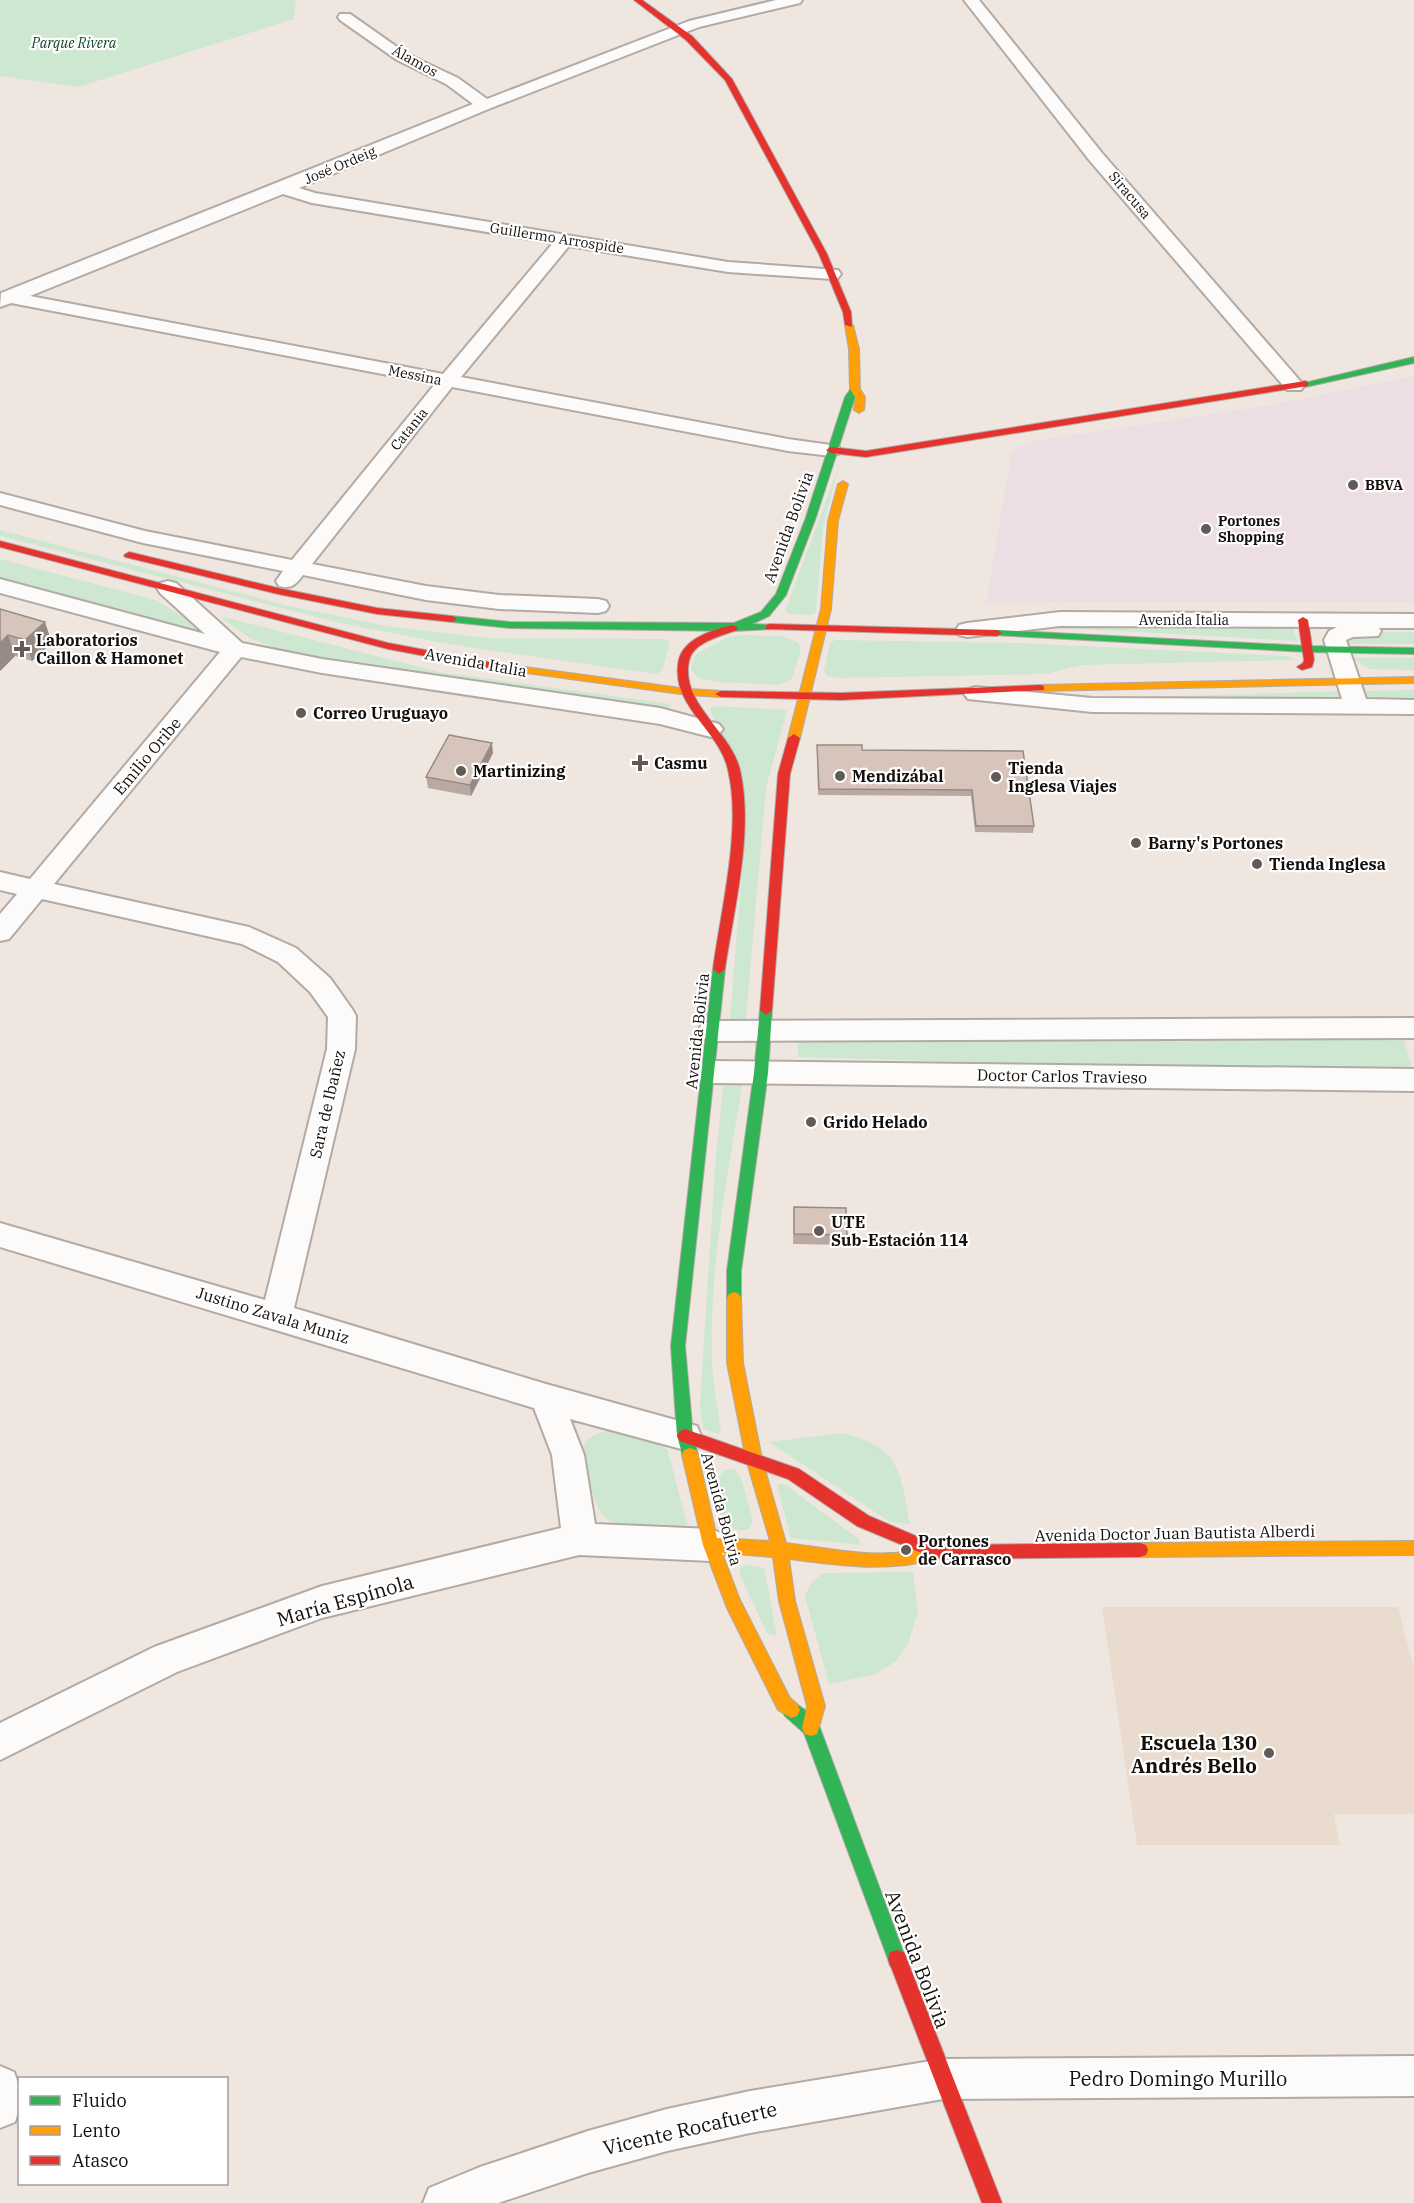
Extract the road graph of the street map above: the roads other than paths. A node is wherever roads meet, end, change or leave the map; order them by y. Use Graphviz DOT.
graph roads {
  1 [pos="637,0"];
  2 [pos="795,0"];
  3 [pos="971,0"];
  4 [pos="345,17"];
  5 [pos="679,30"];
  6 [pos="485,105"];
  7 [pos="283,188"];
  8 [pos="565,240"];
  9 [pos="832,274"];
  10 [pos="3,298"];
  11 [pos="1414,360"];
  12 [pos="447,381"];
  13 [pos="1294,386"];
  14 [pos="855,389"];
  15 [pos="858,422"];
  16 [pos="883,435"];
  17 [pos="924,444"];
  18 [pos="831,450"];
  19 [pos="850,459"];
  20 [pos="0,499"];
  21 [pos="0,544"];
  22 [pos="116,551"];
  23 [pos="298,568"];
  24 [pos="0,586"];
  25 [pos="168,588"];
  26 [pos="278,591"];
  27 [pos="598,606"];
  28 [pos="1303,620"];
  29 [pos="1414,621"];
  30 [pos="744,625"];
  31 [pos="822,627"];
  32 [pos="1414,630"];
  33 [pos="954,631"];
  34 [pos="235,649"];
  35 [pos="1308,650"];
  36 [pos="1339,650"];
  37 [pos="1414,651"];
  38 [pos="1290,668"];
  39 [pos="1106,672"];
  40 [pos="1414,680"];
  41 [pos="1348,681"];
  42 [pos="1066,687"];
  43 [pos="688,692"];
  44 [pos="965,693"];
  45 [pos="805,698"];
  46 [pos="1356,706"];
  47 [pos="1414,706"];
  48 [pos="711,729"];
  49 [pos="0,881"];
  50 [pos="37,889"];
  51 [pos="0,932"];
  52 [pos="712,1031"];
  53 [pos="763,1032"];
  54 [pos="1413,1032"];
  55 [pos="709,1072"];
  56 [pos="761,1073"];
  57 [pos="1414,1080"];
  58 [pos="0,1235"];
  59 [pos="277,1316"];
  60 [pos="546,1398"];
  61 [pos="685,1436"];
  62 [pos="754,1459"];
  63 [pos="579,1539"];
  64 [pos="711,1545"];
  65 [pos="1414,1548"];
  66 [pos="780,1550"];
  67 [pos="936,1552"];
  68 [pos="811,1728"];
  69 [pos="8,1729"];
  70 [pos="1414,2076"];
  71 [pos="943,2079"];
  72 [pos="0,2086"];
  73 [pos="0,2107"];
  74 [pos="444,2203"];
  75 [pos="992,2203"];
  1 -- 5 [label="street, Avenida Bolivia"];
  2 -- 5 [label="street, José Ordeig"];
  3 -- 13 [label="street, Siracusa"];
  4 -- 6 [label="street, Álamos"];
  5 -- 6 [label="street, José Ordeig"];
  5 -- 9 [label="street, Avenida Bolivia"];
  6 -- 7 [label="street, José Ordeig"];
  7 -- 8 [label="street, Guillermo Arrospide"];
  7 -- 10 [label="street, José Ordeig"];
  8 -- 9 [label="street, Guillermo Arrospide"];
  8 -- 12 [label="street, Catania"];
  9 -- 14 [label="street, Avenida Bolivia"];
  10 -- 12 [label="street, Messina"];
  11 -- 13 [label="street"];
  12 -- 18 [label="street, Messina"];
  12 -- 23 [label="street, Catania"];
  13 -- 17 [label="street"];
  14 -- 15 [label="street, Avenida Bolivia"];
  14 -- 18 [label="street, Avenida Bolivia"];
  16 -- 17 [label="street"];
  17 -- 19 [label="street"];
  18 -- 19 [label="street"];
  18 -- 30 [label="street, Avenida Bolivia"];
  19 -- 31 [label="street, Avenida Bolivia"];
  20 -- 23 [label="street"];
  21 -- 25 [label="street, Avenida Italia"];
  22 -- 26 [label="street, Avenida Italia"];
  23 -- 26 [label="street, Catania"];
  23 -- 27 [label="street"];
  24 -- 34 [label="street, Avenida Italia"];
  25 -- 34 [label="street"];
  25 -- 43 [label="street, Avenida Italia"];
  26 -- 30 [label="street, Avenida Italia"];
  28 -- 29 [label="street, Avenida Italia"];
  28 -- 33 [label="street, Avenida Italia"];
  28 -- 35 [label="street"];
  30 -- 31 [label="street, Avenida Italia"];
  30 -- 43 [label="street, Avenida Bolivia"];
  31 -- 33 [label="street, Avenida Italia"];
  31 -- 45 [label="street, Avenida Bolivia"];
  32 -- 36 [label="street"];
  33 -- 35 [label="street, Avenida Italia"];
  34 -- 48 [label="street, Avenida Italia"];
  34 -- 50 [label="street, Emilio Oribe"];
  35 -- 36 [label="street, Avenida Italia"];
  35 -- 38 [label="street"];
  36 -- 37 [label="street, Avenida Italia"];
  36 -- 41 [label="street"];
  39 -- 42 [label="street"];
  40 -- 41 [label="street, Avenida Italia"];
  41 -- 42 [label="street, Avenida Italia"];
  41 -- 46 [label="street"];
  42 -- 44 [label="street, Avenida Italia"];
  43 -- 45 [label="street, Avenida Italia"];
  43 -- 48 [label="street, Avenida Bolivia"];
  44 -- 45 [label="street, Avenida Italia"];
  44 -- 46 [label="street, Avenida Italia"];
  45 -- 53 [label="street, Avenida Bolivia"];
  46 -- 47 [label="street, Avenida Italia"];
  48 -- 52 [label="street, Avenida Bolivia"];
  49 -- 50 [label="street, Sara de Ibañez"];
  50 -- 51 [label="street, Emilio Oribe"];
  50 -- 59 [label="street, Sara de Ibañez"];
  52 -- 53 [label="street"];
  52 -- 55 [label="street, Avenida Bolivia"];
  53 -- 54 [label="street"];
  53 -- 56 [label="street, Avenida Bolivia"];
  55 -- 56 [label="street, Doctor Carlos Travieso"];
  55 -- 61 [label="street, Avenida Bolivia"];
  56 -- 57 [label="street, Doctor Carlos Travieso"];
  56 -- 62 [label="street, Avenida Bolivia"];
  58 -- 59 [label="street, Justino Zavala Muniz"];
  59 -- 60 [label="street, Justino Zavala Muniz"];
  60 -- 61 [label="street, Justino Zavala Muniz"];
  60 -- 63 [label="street"];
  61 -- 62 [label="street, Justino Zavala Muniz"];
  61 -- 64 [label="street, Avenida Bolivia"];
  62 -- 66 [label="street, Avenida Bolivia"];
  62 -- 67 [label="street, Avenida Doctor Juan Bautista Alberdi"];
  63 -- 64 [label="street, María Espínola"];
  63 -- 69 [label="street, María Espínola"];
  64 -- 66 [label="street, Avenida Doctor Juan Bautista Alberdi"];
  64 -- 68 [label="street, Avenida Bolivia"];
  65 -- 67 [label="street, Avenida Doctor Juan Bautista Alberdi"];
  66 -- 67 [label="street, Avenida Doctor Juan Bautista Alberdi"];
  66 -- 68 [label="street, Avenida Bolivia"];
  68 -- 71 [label="street, Avenida Bolivia"];
  70 -- 71 [label="street, Pedro Domingo Murillo"];
  71 -- 74 [label="street, Vicente Rocafuerte"];
  71 -- 75 [label="street, Avenida Bolivia"];
  72 -- 73 [label="street"];
}
